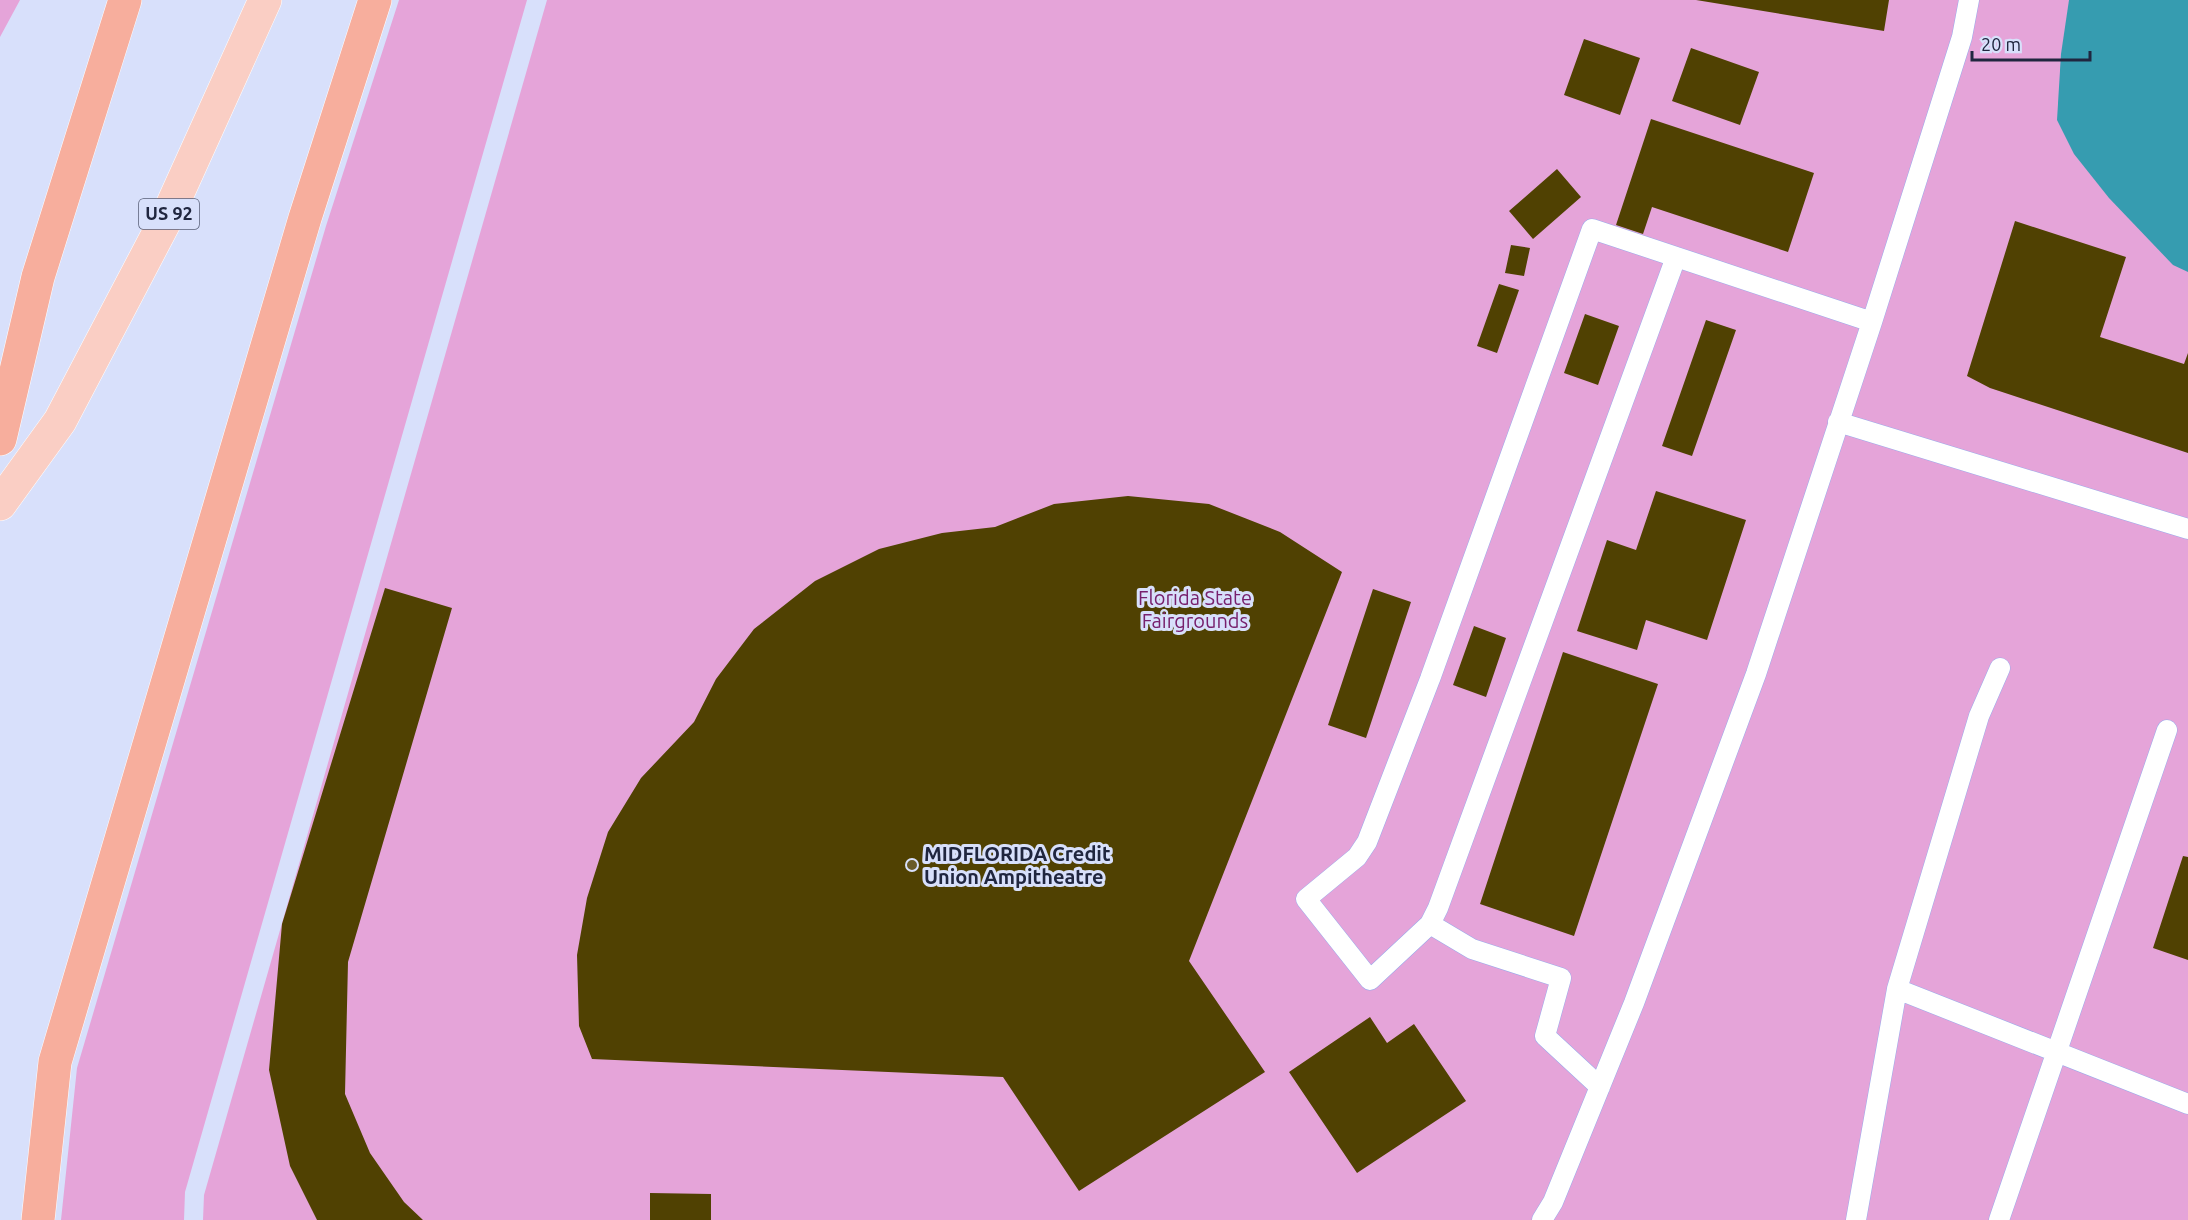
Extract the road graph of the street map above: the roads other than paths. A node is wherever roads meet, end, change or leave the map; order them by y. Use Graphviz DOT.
graph roads {
  1 [pos="125,0"];
  2 [pos="265,0"];
  3 [pos="375,0"];
  4 [pos="1969,0"];
  5 [pos="1676,257"];
  6 [pos="1872,322"];
  7 [pos="1838,422"];
  8 [pos="0,439"];
  9 [pos="0,504"];
  10 [pos="2188,529"];
  11 [pos="2000,668"];
  12 [pos="2167,730"];
  13 [pos="1430,924"];
  14 [pos="1897,989"];
  15 [pos="2057,1053"];
  16 [pos="1600,1087"];
  17 [pos="2188,1104"];
  18 [pos="38,1220"];
  19 [pos="1542,1220"];
  20 [pos="1856,1220"];
  21 [pos="1999,1220"];
  1 -- 8 [label="highway"];
  2 -- 9 [label="main road, US 92"];
  3 -- 18 [label="highway"];
  4 -- 6 [label="lane"];
  5 -- 6 [label="lane"];
  5 -- 13 [label="lane"];
  5 -- 13 [label="lane"];
  6 -- 7 [label="lane"];
  7 -- 10 [label="lane"];
  7 -- 16 [label="lane"];
  11 -- 14 [label="lane"];
  12 -- 15 [label="lane"];
  13 -- 16 [label="lane"];
  14 -- 15 [label="lane"];
  14 -- 20 [label="lane"];
  15 -- 17 [label="lane"];
  15 -- 21 [label="lane"];
  16 -- 19 [label="lane"];
}
